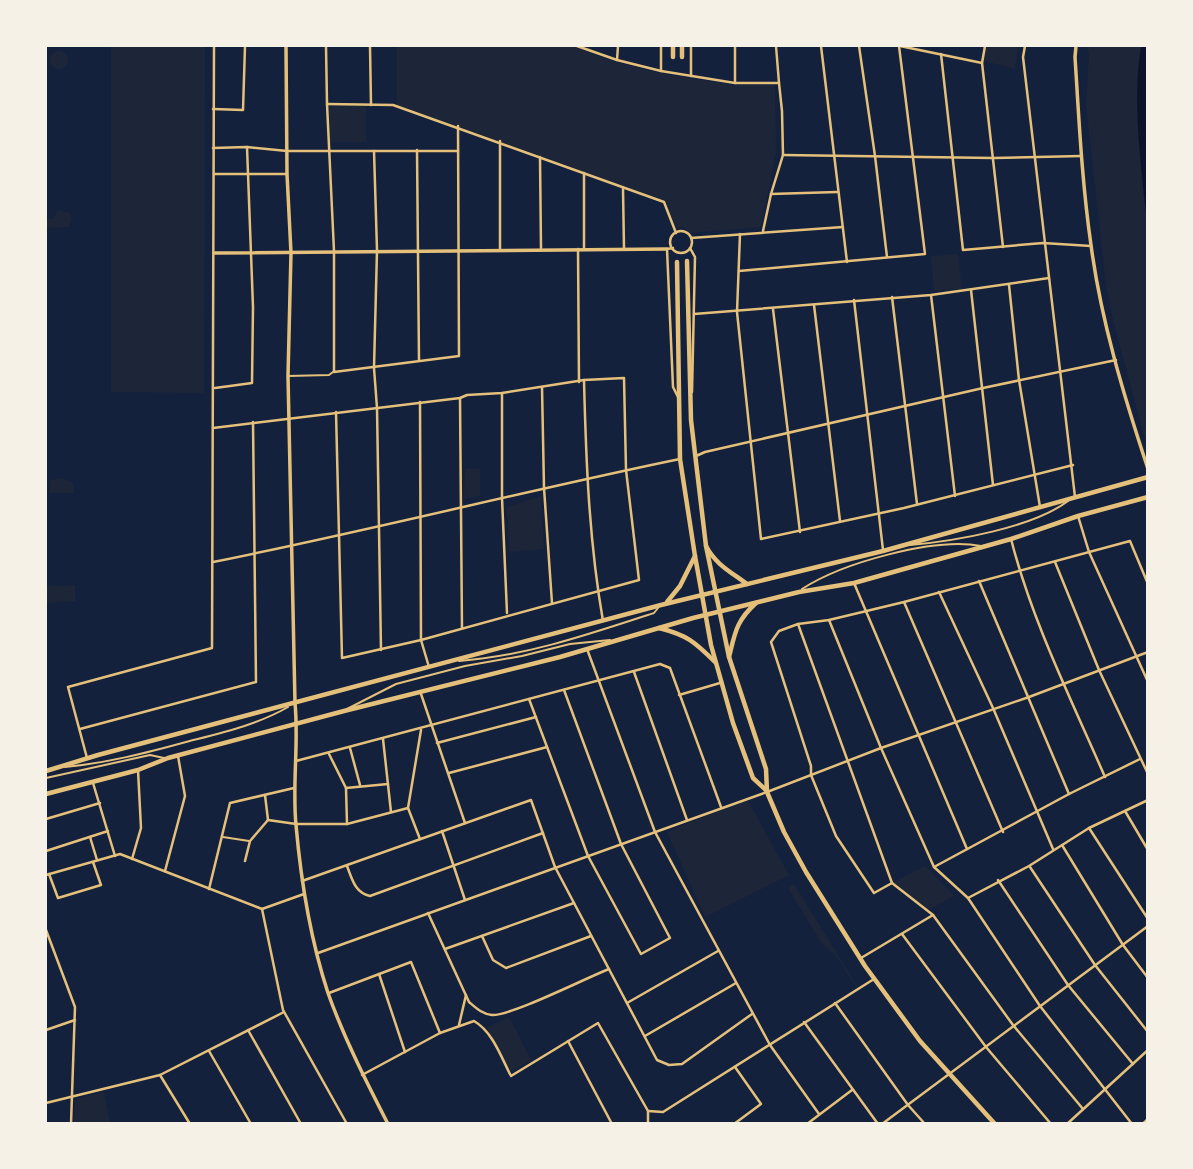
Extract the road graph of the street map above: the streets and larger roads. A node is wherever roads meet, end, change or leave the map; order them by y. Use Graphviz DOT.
graph roads {
  1 [pos="214,46"];
  2 [pos="245,46"];
  3 [pos="286,46"];
  4 [pos="326,46"];
  5 [pos="370,46"];
  6 [pos="577,46"];
  7 [pos="618,46"];
  8 [pos="661,46"];
  9 [pos="673,46"];
  10 [pos="682,46"];
  11 [pos="691,46"];
  12 [pos="736,46"];
  13 [pos="776,46"];
  14 [pos="821,46"];
  15 [pos="859,46"];
  16 [pos="899,46"];
  17 [pos="985,46"];
  18 [pos="1024,46"];
  19 [pos="1076,46"];
  20 [pos="588,48"];
  21 [pos="941,54"];
  22 [pos="673,57"];
  23 [pos="682,57"];
  24 [pos="617,60"];
  25 [pos="982,63"];
  26 [pos="661,71"];
  27 [pos="691,76"];
  28 [pos="735,83"];
  29 [pos="779,83"];
  30 [pos="327,104"];
  31 [pos="370,105"];
  32 [pos="213,109"];
  33 [pos="458,127"];
  34 [pos="500,141"];
  35 [pos="247,147"];
  36 [pos="213,148"];
  37 [pos="417,149"];
  38 [pos="330,150"];
  39 [pos="287,151"];
  40 [pos="374,151"];
  41 [pos="458,151"];
  42 [pos="833,154"];
  43 [pos="783,155"];
  44 [pos="876,156"];
  45 [pos="915,156"];
  46 [pos="1081,156"];
  47 [pos="540,157"];
  48 [pos="953,157"];
  49 [pos="1034,157"];
  50 [pos="993,158"];
  51 [pos="584,173"];
  52 [pos="213,174"];
  53 [pos="247,174"];
  54 [pos="287,174"];
  55 [pos="623,189"];
  56 [pos="837,192"];
  57 [pos="771,194"];
  58 [pos="843,228"];
  59 [pos="763,231"];
  60 [pos="676,233"];
  61 [pos="740,234"];
  62 [pos="691,238"];
  63 [pos="1044,243"];
  64 [pos="1091,246"];
  65 [pos="1003,247"];
  66 [pos="541,248"];
  67 [pos="584,248"];
  68 [pos="624,248"];
  69 [pos="670,248"];
  70 [pos="690,248"];
  71 [pos="500,249"];
  72 [pos="578,249"];
  73 [pos="377,250"];
  74 [pos="417,250"];
  75 [pos="334,251"];
  76 [pos="459,251"];
  77 [pos="215,253"];
  78 [pos="251,253"];
  79 [pos="291,253"];
  80 [pos="887,257"];
  81 [pos="687,261"];
  82 [pos="677,262"];
  83 [pos="846,262"];
  84 [pos="739,271"];
  85 [pos="1049,278"];
  86 [pos="1009,284"];
  87 [pos="971,290"];
  88 [pos="931,295"];
  89 [pos="892,297"];
  90 [pos="854,300"];
  91 [pos="814,305"];
  92 [pos="773,309"];
  93 [pos="737,312"];
  94 [pos="694,314"];
  95 [pos="419,360"];
  96 [pos="1116,360"];
  97 [pos="374,368"];
  98 [pos="1060,371"];
  99 [pos="584,380"];
  100 [pos="1019,380"];
  101 [pos="579,382"];
  102 [pos="542,387"];
  103 [pos="214,388"];
  104 [pos="983,388"];
  105 [pos="502,393"];
  106 [pos="944,397"];
  107 [pos="460,398"];
  108 [pos="690,398"];
  109 [pos="679,399"];
  110 [pos="419,402"];
  111 [pos="906,407"];
  112 [pos="377,408"];
  113 [pos="336,412"];
  114 [pos="867,416"];
  115 [pos="289,417"];
  116 [pos="253,422"];
  117 [pos="827,424"];
  118 [pos="213,428"];
  119 [pos="788,434"];
  120 [pos="750,442"];
  121 [pos="694,457"];
  122 [pos="680,459"];
  123 [pos="1073,465"];
  124 [pos="1147,469"];
  125 [pos="626,470"];
  126 [pos="1033,476"];
  127 [pos="1147,477"];
  128 [pos="586,478"];
  129 [pos="993,485"];
  130 [pos="544,488"];
  131 [pos="955,496"];
  132 [pos="1147,497"];
  133 [pos="502,498"];
  134 [pos="1074,498"];
  135 [pos="917,504"];
  136 [pos="1040,507"];
  137 [pos="461,508"];
  138 [pos="877,514"];
  139 [pos="420,515"];
  140 [pos="1078,516"];
  141 [pos="840,521"];
  142 [pos="380,526"];
  143 [pos="800,532"];
  144 [pos="338,537"];
  145 [pos="1011,539"];
  146 [pos="293,546"];
  147 [pos="706,546"];
  148 [pos="883,551"];
  149 [pos="1088,552"];
  150 [pos="254,554"];
  151 [pos="695,555"];
  152 [pos="213,562"];
  153 [pos="1055,562"];
  154 [pos="1019,571"];
  155 [pos="979,581"];
  156 [pos="854,583"];
  157 [pos="1147,584"];
  158 [pos="748,585"];
  159 [pos="597,591"];
  160 [pos="716,592"];
  161 [pos="939,592"];
  162 [pos="702,596"];
  163 [pos="904,601"];
  164 [pos="552,603"];
  165 [pos="756,603"];
  166 [pos="663,604"];
  167 [pos="865,611"];
  168 [pos="721,612"];
  169 [pos="507,615"];
  170 [pos="706,616"];
  171 [pos="829,620"];
  172 [pos="603,621"];
  173 [pos="798,624"];
  174 [pos="462,628"];
  175 [pos="658,628"];
  176 [pos="421,640"];
  177 [pos="587,649"];
  178 [pos="381,650"];
  179 [pos="1147,652"];
  180 [pos="1136,656"];
  181 [pos="729,657"];
  182 [pos="715,662"];
  183 [pos="429,668"];
  184 [pos="1099,670"];
  185 [pos="634,672"];
  186 [pos="598,681"];
  187 [pos="721,682"];
  188 [pos="1147,682"];
  189 [pos="1063,683"];
  190 [pos="564,690"];
  191 [pos="421,692"];
  192 [pos="680,695"];
  193 [pos="1029,697"];
  194 [pos="530,699"];
  195 [pos="295,703"];
  196 [pos="993,708"];
  197 [pos="536,716"];
  198 [pos="956,721"];
  199 [pos="297,724"];
  200 [pos="432,725"];
  201 [pos="421,729"];
  202 [pos="80,730"];
  203 [pos="919,736"];
  204 [pos="383,739"];
  205 [pos="437,743"];
  206 [pos="547,747"];
  207 [pos="350,748"];
  208 [pos="881,748"];
  209 [pos="329,754"];
  210 [pos="178,756"];
  211 [pos="87,758"];
  212 [pos="1140,759"];
  213 [pos="295,761"];
  214 [pos="847,762"];
  215 [pos="46,771"];
  216 [pos="138,771"];
  217 [pos="448,773"];
  218 [pos="1147,774"];
  219 [pos="811,775"];
  220 [pos="1105,777"];
  221 [pos="93,783"];
  222 [pos="388,784"];
  223 [pos="360,787"];
  224 [pos="294,788"];
  225 [pos="346,788"];
  226 [pos="767,792"];
  227 [pos="46,794"];
  228 [pos="1069,794"];
  229 [pos="264,795"];
  230 [pos="1147,800"];
  231 [pos="100,803"];
  232 [pos="721,807"];
  233 [pos="408,808"];
  234 [pos="1125,811"];
  235 [pos="391,812"];
  236 [pos="1037,813"];
  237 [pos="46,819"];
  238 [pos="268,820"];
  239 [pos="687,820"];
  240 [pos="465,823"];
  241 [pos="296,824"];
  242 [pos="347,824"];
  243 [pos="1089,828"];
  244 [pos="108,831"];
  245 [pos="442,831"];
  246 [pos="655,832"];
  247 [pos="1003,832"];
  248 [pos="543,833"];
  249 [pos="90,837"];
  250 [pos="420,839"];
  251 [pos="621,844"];
  252 [pos="1062,845"];
  253 [pos="967,849"];
  254 [pos="1053,849"];
  255 [pos="1147,850"];
  256 [pos="46,851"];
  257 [pos="115,856"];
  258 [pos="588,856"];
  259 [pos="132,859"];
  260 [pos="245,861"];
  261 [pos="95,862"];
  262 [pos="347,865"];
  263 [pos="453,865"];
  264 [pos="1029,866"];
  265 [pos="555,867"];
  266 [pos="934,867"];
  267 [pos="165,871"];
  268 [pos="47,874"];
  269 [pos="998,880"];
  270 [pos="302,881"];
  271 [pos="892,883"];
  272 [pos="209,889"];
  273 [pos="304,894"];
  274 [pos="968,898"];
  275 [pos="465,900"];
  276 [pos="574,903"];
  277 [pos="262,909"];
  278 [pos="428,913"];
  279 [pos="933,915"];
  280 [pos="1147,919"];
  281 [pos="1147,926"];
  282 [pos="46,930"];
  283 [pos="902,934"];
  284 [pos="482,936"];
  285 [pos="591,936"];
  286 [pos="1123,945"];
  287 [pos="445,949"];
  288 [pos="718,951"];
  289 [pos="318,953"];
  290 [pos="860,958"];
  291 [pos="1096,965"];
  292 [pos="609,969"];
  293 [pos="379,974"];
  294 [pos="1147,978"];
  295 [pos="874,979"];
  296 [pos="736,984"];
  297 [pos="1068,985"];
  298 [pos="329,993"];
  299 [pos="466,995"];
  300 [pos="627,1003"];
  301 [pos="835,1003"];
  302 [pos="1040,1006"];
  303 [pos="284,1012"];
  304 [pos="752,1014"];
  305 [pos="75,1020"];
  306 [pos="804,1022"];
  307 [pos="1013,1025"];
  308 [pos="459,1026"];
  309 [pos="46,1030"];
  310 [pos="248,1030"];
  311 [pos="1147,1032"];
  312 [pos="440,1033"];
  313 [pos="644,1037"];
  314 [pos="568,1041"];
  315 [pos="770,1045"];
  316 [pos="986,1047"];
  317 [pos="208,1050"];
  318 [pos="1147,1050"];
  319 [pos="405,1052"];
  320 [pos="1133,1064"];
  321 [pos="735,1067"];
  322 [pos="362,1074"];
  323 [pos="951,1074"];
  324 [pos="160,1075"];
  325 [pos="1107,1089"];
  326 [pos="852,1090"];
  327 [pos="71,1098"];
  328 [pos="46,1103"];
  329 [pos="908,1105"];
  330 [pos="1083,1109"];
  331 [pos="648,1111"];
  332 [pos="820,1114"];
  333 [pos="190,1123"];
  334 [pos="647,1123"];
  335 [pos="71,1124"];
  336 [pos="184,1124"];
  337 [pos="251,1124"];
  338 [pos="301,1124"];
  339 [pos="347,1124"];
  340 [pos="388,1124"];
  341 [pos="612,1124"];
  342 [pos="734,1124"];
  343 [pos="807,1124"];
  344 [pos="880,1124"];
  345 [pos="925,1124"];
  346 [pos="995,1124"];
  347 [pos="1051,1124"];
  348 [pos="1067,1124"];
  349 [pos="1132,1124"];
  1 -- 32 [label="street"];
  2 -- 32 [label="street"];
  3 -- 39 [label="street"];
  4 -- 30 [label="street"];
  5 -- 31 [label="street"];
  6 -- 20 [label="street"];
  7 -- 24 [label="street"];
  8 -- 26 [label="street"];
  9 -- 22 [label="main road"];
  10 -- 23 [label="main road"];
  11 -- 27 [label="street"];
  12 -- 28 [label="street"];
  13 -- 29 [label="street"];
  14 -- 42 [label="street"];
  15 -- 44 [label="street"];
  16 -- 21 [label="street"];
  16 -- 45 [label="street"];
  17 -- 25 [label="street"];
  18 -- 49 [label="street"];
  19 -- 46 [label="street"];
  20 -- 24 [label="street"];
  21 -- 25 [label="street"];
  21 -- 48 [label="street"];
  24 -- 26 [label="street"];
  25 -- 50 [label="street"];
  26 -- 27 [label="street"];
  27 -- 28 [label="street"];
  28 -- 29 [label="street"];
  29 -- 43 [label="street"];
  30 -- 31 [label="street"];
  30 -- 38 [label="street"];
  31 -- 33 [label="street"];
  32 -- 36 [label="street"];
  33 -- 34 [label="street"];
  33 -- 41 [label="street"];
  34 -- 47 [label="street"];
  34 -- 71 [label="street"];
  35 -- 36 [label="street"];
  35 -- 39 [label="street"];
  35 -- 53 [label="street"];
  36 -- 52 [label="street"];
  37 -- 40 [label="street"];
  37 -- 41 [label="street"];
  37 -- 74 [label="street"];
  38 -- 39 [label="street"];
  38 -- 40 [label="street"];
  38 -- 75 [label="street"];
  39 -- 54 [label="street"];
  40 -- 73 [label="street"];
  41 -- 76 [label="street"];
  42 -- 43 [label="street"];
  42 -- 44 [label="street"];
  42 -- 56 [label="street"];
  43 -- 57 [label="street"];
  44 -- 45 [label="street"];
  44 -- 80 [label="street"];
  45 -- 48 [label="street"];
  45 -- 80 [label="street"];
  46 -- 49 [label="street"];
  46 -- 64 [label="street"];
  47 -- 51 [label="street"];
  47 -- 66 [label="street"];
  48 -- 50 [label="street"];
  48 -- 65 [label="street"];
  49 -- 50 [label="street"];
  49 -- 63 [label="street"];
  50 -- 65 [label="street"];
  51 -- 55 [label="street"];
  51 -- 67 [label="street"];
  52 -- 53 [label="street"];
  52 -- 77 [label="street"];
  53 -- 54 [label="street"];
  53 -- 78 [label="street"];
  54 -- 79 [label="street"];
  55 -- 60 [label="street"];
  55 -- 68 [label="street"];
  56 -- 57 [label="street"];
  56 -- 58 [label="street"];
  57 -- 59 [label="street"];
  58 -- 59 [label="street"];
  58 -- 83 [label="street"];
  59 -- 61 [label="street"];
  60 -- 62 [label="street"];
  60 -- 69 [label="street"];
  61 -- 62 [label="street"];
  61 -- 84 [label="street"];
  62 -- 70 [label="street"];
  63 -- 64 [label="street"];
  63 -- 65 [label="street"];
  63 -- 85 [label="street"];
  64 -- 96 [label="street"];
  66 -- 71 [label="street"];
  66 -- 72 [label="street"];
  67 -- 68 [label="street"];
  67 -- 72 [label="street"];
  68 -- 69 [label="street"];
  69 -- 70 [label="street"];
  69 -- 109 [label="street"];
  70 -- 94 [label="street"];
  71 -- 76 [label="street"];
  72 -- 101 [label="street"];
  73 -- 74 [label="street"];
  73 -- 75 [label="street"];
  73 -- 97 [label="street"];
  74 -- 76 [label="street"];
  74 -- 95 [label="street"];
  75 -- 79 [label="street"];
  75 -- 97 [label="street"];
  76 -- 95 [label="street"];
  77 -- 78 [label="street"];
  77 -- 103 [label="street"];
  78 -- 79 [label="street"];
  78 -- 103 [label="street"];
  79 -- 115 [label="street"];
  80 -- 83 [label="street"];
  81 -- 108 [label="main road"];
  82 -- 109 [label="main road"];
  83 -- 84 [label="street"];
  84 -- 93 [label="street"];
  85 -- 86 [label="street"];
  85 -- 98 [label="street"];
  86 -- 87 [label="street"];
  86 -- 100 [label="street"];
  87 -- 88 [label="street"];
  87 -- 104 [label="street"];
  88 -- 89 [label="street"];
  88 -- 106 [label="street"];
  89 -- 90 [label="street"];
  89 -- 111 [label="street"];
  90 -- 91 [label="street"];
  90 -- 114 [label="street"];
  91 -- 92 [label="street"];
  91 -- 117 [label="street"];
  92 -- 93 [label="street"];
  92 -- 119 [label="street"];
  93 -- 94 [label="street"];
  93 -- 120 [label="street"];
  94 -- 108 [label="street"];
  95 -- 97 [label="street"];
  96 -- 98 [label="street"];
  96 -- 124 [label="street"];
  97 -- 112 [label="street"];
  98 -- 100 [label="street"];
  98 -- 123 [label="street"];
  99 -- 101 [label="street"];
  99 -- 125 [label="street"];
  99 -- 128 [label="street"];
  100 -- 104 [label="street"];
  100 -- 126 [label="street"];
  101 -- 102 [label="street"];
  102 -- 105 [label="street"];
  102 -- 130 [label="street"];
  103 -- 118 [label="street"];
  104 -- 106 [label="street"];
  104 -- 129 [label="street"];
  105 -- 107 [label="street"];
  105 -- 133 [label="street"];
  106 -- 111 [label="street"];
  106 -- 131 [label="street"];
  107 -- 110 [label="street"];
  107 -- 137 [label="street"];
  108 -- 121 [label="main road"];
  109 -- 122 [label="main road"];
  110 -- 112 [label="street"];
  110 -- 139 [label="street"];
  111 -- 114 [label="street"];
  111 -- 135 [label="street"];
  112 -- 113 [label="street"];
  112 -- 142 [label="street"];
  113 -- 115 [label="street"];
  113 -- 144 [label="street"];
  114 -- 117 [label="street"];
  114 -- 138 [label="street"];
  115 -- 116 [label="street"];
  115 -- 146 [label="street"];
  116 -- 118 [label="street"];
  116 -- 150 [label="street"];
  117 -- 119 [label="street"];
  117 -- 141 [label="street"];
  118 -- 152 [label="street"];
  119 -- 120 [label="street"];
  119 -- 143 [label="street"];
  120 -- 121 [label="street"];
  120 -- 143 [label="street"];
  121 -- 147 [label="main road"];
  122 -- 125 [label="street"];
  122 -- 151 [label="main road"];
  123 -- 126 [label="street"];
  123 -- 134 [label="street"];
  125 -- 128 [label="street"];
  125 -- 159 [label="street"];
  126 -- 129 [label="street"];
  126 -- 136 [label="street"];
  127 -- 134 [label="main road"];
  128 -- 130 [label="street"];
  128 -- 159 [label="street"];
  129 -- 131 [label="street"];
  130 -- 133 [label="street"];
  130 -- 164 [label="street"];
  131 -- 135 [label="street"];
  132 -- 140 [label="main road"];
  133 -- 137 [label="street"];
  133 -- 169 [label="street"];
  134 -- 136 [label="main road"];
  135 -- 138 [label="street"];
  136 -- 148 [label="main road"];
  137 -- 139 [label="street"];
  137 -- 174 [label="street"];
  138 -- 141 [label="street"];
  138 -- 148 [label="street"];
  139 -- 142 [label="street"];
  139 -- 176 [label="street"];
  140 -- 145 [label="main road"];
  140 -- 149 [label="street"];
  141 -- 143 [label="street"];
  142 -- 144 [label="street"];
  142 -- 178 [label="street"];
  144 -- 146 [label="street"];
  144 -- 178 [label="street"];
  145 -- 154 [label="street"];
  145 -- 156 [label="main road"];
  146 -- 150 [label="street"];
  146 -- 195 [label="street"];
  147 -- 158 [label="main road"];
  147 -- 160 [label="main road"];
  148 -- 158 [label="main road"];
  149 -- 153 [label="street"];
  149 -- 157 [label="street"];
  149 -- 180 [label="street"];
  150 -- 152 [label="street"];
  150 -- 202 [label="street"];
  151 -- 162 [label="main road"];
  151 -- 166 [label="main road"];
  152 -- 202 [label="street"];
  153 -- 154 [label="street"];
  153 -- 184 [label="street"];
  154 -- 155 [label="street"];
  154 -- 189 [label="street"];
  155 -- 161 [label="street"];
  155 -- 193 [label="street"];
  156 -- 165 [label="main road"];
  156 -- 167 [label="street"];
  158 -- 160 [label="main road"];
  159 -- 164 [label="street"];
  159 -- 172 [label="street"];
  160 -- 162 [label="main road"];
  160 -- 168 [label="main road"];
  161 -- 163 [label="street"];
  161 -- 196 [label="street"];
  162 -- 166 [label="main road"];
  162 -- 170 [label="main road"];
  163 -- 167 [label="street"];
  163 -- 198 [label="street"];
  164 -- 169 [label="street"];
  165 -- 168 [label="main road"];
  165 -- 181 [label="main road"];
  166 -- 172 [label="main road"];
  167 -- 171 [label="street"];
  167 -- 203 [label="street"];
  168 -- 170 [label="main road"];
  168 -- 181 [label="main road"];
  169 -- 174 [label="street"];
  170 -- 175 [label="main road"];
  170 -- 182 [label="main road"];
  171 -- 173 [label="street"];
  171 -- 208 [label="street"];
  172 -- 183 [label="main road"];
  173 -- 214 [label="street"];
  173 -- 219 [label="street"];
  174 -- 176 [label="street"];
  175 -- 177 [label="main road"];
  175 -- 182 [label="main road"];
  176 -- 178 [label="street"];
  176 -- 183 [label="street"];
  177 -- 186 [label="street"];
  177 -- 191 [label="main road"];
  179 -- 180 [label="street"];
  180 -- 184 [label="street"];
  180 -- 188 [label="street"];
  181 -- 226 [label="main road"];
  182 -- 187 [label="main road"];
  183 -- 195 [label="main road"];
  184 -- 189 [label="street"];
  184 -- 212 [label="street"];
  185 -- 186 [label="street"];
  185 -- 192 [label="street"];
  185 -- 239 [label="street"];
  186 -- 190 [label="street"];
  186 -- 246 [label="street"];
  187 -- 192 [label="street"];
  187 -- 226 [label="main road"];
  189 -- 193 [label="street"];
  189 -- 220 [label="street"];
  190 -- 194 [label="street"];
  190 -- 251 [label="street"];
  191 -- 199 [label="main road"];
  191 -- 200 [label="street"];
  192 -- 232 [label="street"];
  193 -- 196 [label="street"];
  193 -- 228 [label="street"];
  194 -- 197 [label="street"];
  194 -- 200 [label="street"];
  195 -- 199 [label="street"];
  195 -- 211 [label="main road"];
  196 -- 198 [label="street"];
  196 -- 236 [label="street"];
  197 -- 205 [label="street"];
  197 -- 206 [label="street"];
  198 -- 203 [label="street"];
  198 -- 247 [label="street"];
  199 -- 210 [label="main road"];
  199 -- 213 [label="street"];
  200 -- 201 [label="street"];
  200 -- 205 [label="street"];
  201 -- 204 [label="street"];
  201 -- 233 [label="street"];
  202 -- 211 [label="street"];
  203 -- 208 [label="street"];
  203 -- 253 [label="street"];
  204 -- 207 [label="street"];
  204 -- 222 [label="street"];
  205 -- 217 [label="street"];
  206 -- 217 [label="street"];
  206 -- 258 [label="street"];
  207 -- 209 [label="street"];
  207 -- 223 [label="street"];
  208 -- 214 [label="street"];
  208 -- 266 [label="street"];
  209 -- 213 [label="street"];
  209 -- 225 [label="street"];
  210 -- 216 [label="main road"];
  210 -- 267 [label="street"];
  211 -- 215 [label="main road"];
  212 -- 218 [label="street"];
  212 -- 220 [label="street"];
  213 -- 224 [label="street"];
  214 -- 219 [label="street"];
  214 -- 271 [label="street"];
  216 -- 221 [label="main road"];
  216 -- 259 [label="street"];
  217 -- 240 [label="street"];
  219 -- 226 [label="street"];
  219 -- 271 [label="street"];
  220 -- 228 [label="street"];
  221 -- 227 [label="main road"];
  221 -- 231 [label="street"];
  222 -- 223 [label="street"];
  222 -- 235 [label="street"];
  223 -- 225 [label="street"];
  224 -- 229 [label="street"];
  224 -- 241 [label="street"];
  225 -- 242 [label="street"];
  226 -- 232 [label="street"];
  226 -- 290 [label="main road"];
  228 -- 236 [label="street"];
  229 -- 238 [label="street"];
  229 -- 272 [label="street"];
  230 -- 234 [label="street"];
  231 -- 237 [label="street"];
  231 -- 244 [label="street"];
  232 -- 239 [label="street"];
  233 -- 235 [label="street"];
  233 -- 250 [label="street"];
  234 -- 243 [label="street"];
  234 -- 255 [label="street"];
  235 -- 242 [label="street"];
  236 -- 247 [label="street"];
  236 -- 254 [label="street"];
  238 -- 241 [label="street"];
  238 -- 260 [label="street"];
  239 -- 246 [label="street"];
  240 -- 245 [label="street"];
  240 -- 248 [label="street"];
  241 -- 242 [label="street"];
  241 -- 270 [label="street"];
  243 -- 252 [label="street"];
  243 -- 280 [label="street"];
  244 -- 249 [label="street"];
  244 -- 257 [label="street"];
  245 -- 250 [label="street"];
  245 -- 263 [label="street"];
  246 -- 251 [label="street"];
  246 -- 288 [label="street"];
  247 -- 253 [label="street"];
  248 -- 263 [label="street"];
  248 -- 265 [label="street"];
  249 -- 256 [label="street"];
  249 -- 261 [label="street"];
  250 -- 262 [label="street"];
  251 -- 258 [label="street"];
  251 -- 258 [label="street"];
  252 -- 254 [label="street"];
  252 -- 286 [label="street"];
  253 -- 266 [label="street"];
  254 -- 264 [label="street"];
  257 -- 259 [label="street"];
  257 -- 261 [label="street"];
  258 -- 265 [label="street"];
  259 -- 267 [label="street"];
  261 -- 268 [label="street"];
  261 -- 268 [label="street"];
  262 -- 263 [label="street"];
  262 -- 270 [label="street"];
  263 -- 275 [label="street"];
  264 -- 269 [label="street"];
  264 -- 291 [label="street"];
  265 -- 275 [label="street"];
  265 -- 276 [label="street"];
  266 -- 274 [label="street"];
  267 -- 272 [label="street"];
  269 -- 274 [label="street"];
  269 -- 297 [label="street"];
  270 -- 273 [label="street"];
  271 -- 279 [label="street"];
  272 -- 277 [label="street"];
  273 -- 277 [label="street"];
  273 -- 289 [label="street"];
  274 -- 302 [label="street"];
  275 -- 278 [label="street"];
  276 -- 284 [label="street"];
  276 -- 285 [label="street"];
  277 -- 303 [label="street"];
  278 -- 287 [label="street"];
  278 -- 289 [label="street"];
  279 -- 283 [label="street"];
  279 -- 307 [label="street"];
  281 -- 286 [label="street"];
  282 -- 305 [label="street"];
  283 -- 290 [label="street"];
  283 -- 316 [label="street"];
  284 -- 285 [label="street"];
  284 -- 287 [label="street"];
  285 -- 292 [label="street"];
  286 -- 291 [label="street"];
  286 -- 294 [label="street"];
  287 -- 299 [label="street"];
  288 -- 296 [label="street"];
  288 -- 300 [label="street"];
  289 -- 298 [label="street"];
  290 -- 295 [label="main road"];
  291 -- 297 [label="street"];
  291 -- 311 [label="street"];
  292 -- 299 [label="street"];
  292 -- 300 [label="street"];
  293 -- 298 [label="street"];
  293 -- 312 [label="street"];
  293 -- 319 [label="street"];
  295 -- 301 [label="street"];
  295 -- 323 [label="main road"];
  296 -- 304 [label="street"];
  296 -- 313 [label="street"];
  297 -- 302 [label="street"];
  297 -- 320 [label="street"];
  298 -- 322 [label="street"];
  299 -- 308 [label="street"];
  300 -- 313 [label="street"];
  301 -- 306 [label="street"];
  301 -- 329 [label="street"];
  302 -- 307 [label="street"];
  302 -- 325 [label="street"];
  303 -- 310 [label="street"];
  303 -- 339 [label="street"];
  304 -- 313 [label="street"];
  304 -- 315 [label="street"];
  305 -- 309 [label="street"];
  305 -- 327 [label="street"];
  306 -- 315 [label="street"];
  306 -- 326 [label="street"];
  307 -- 316 [label="street"];
  307 -- 330 [label="street"];
  308 -- 312 [label="street"];
  308 -- 314 [label="street"];
  310 -- 317 [label="street"];
  310 -- 338 [label="street"];
  312 -- 319 [label="street"];
  314 -- 331 [label="street"];
  314 -- 341 [label="street"];
  315 -- 321 [label="street"];
  315 -- 332 [label="street"];
  316 -- 323 [label="street"];
  316 -- 347 [label="street"];
  317 -- 324 [label="street"];
  317 -- 337 [label="street"];
  318 -- 320 [label="street"];
  319 -- 322 [label="street"];
  320 -- 325 [label="street"];
  321 -- 331 [label="street"];
  321 -- 342 [label="street"];
  322 -- 340 [label="street"];
  323 -- 329 [label="street"];
  323 -- 346 [label="main road"];
  324 -- 327 [label="street"];
  324 -- 333 [label="street"];
  325 -- 330 [label="street"];
  325 -- 349 [label="street"];
  326 -- 332 [label="street"];
  326 -- 344 [label="street"];
  327 -- 328 [label="street"];
  327 -- 335 [label="street"];
  329 -- 344 [label="street"];
  329 -- 345 [label="street"];
  330 -- 348 [label="street"];
  331 -- 334 [label="street"];
  332 -- 343 [label="street"];
  333 -- 336 [label="street"];
}
